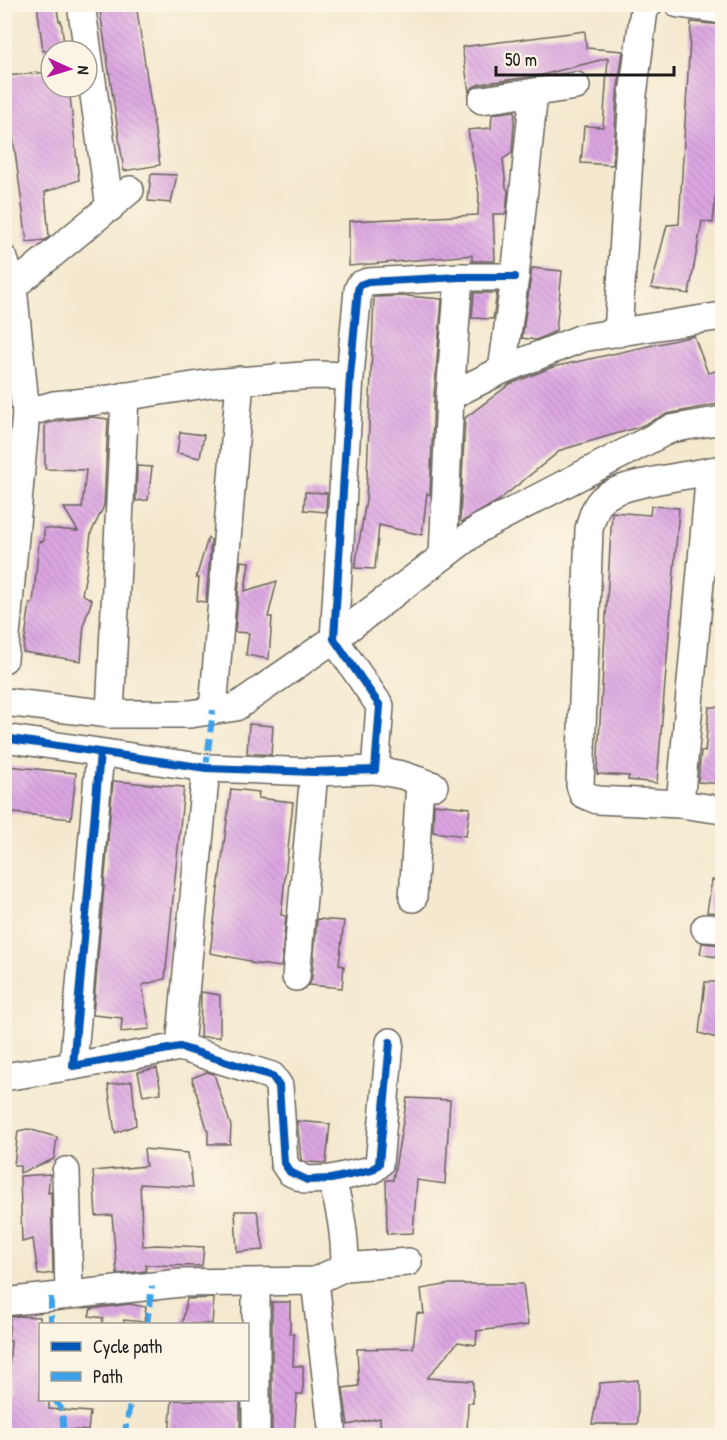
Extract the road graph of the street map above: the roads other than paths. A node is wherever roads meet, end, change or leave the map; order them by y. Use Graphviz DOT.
graph roads {
  1 [pos="81,4"];
  2 [pos="649,4"];
  3 [pos="688,5"];
  4 [pos="723,10"];
  5 [pos="576,86"];
  6 [pos="534,92"];
  7 [pos="482,100"];
  8 [pos="130,190"];
  9 [pos="110,208"];
  10 [pos="4,259"];
  11 [pos="459,277"];
  12 [pos="515,277"];
  13 [pos="9,291"];
  14 [pos="723,316"];
  15 [pos="618,333"];
  16 [pos="502,370"];
  17 [pos="350,376"];
  18 [pos="240,380"];
  19 [pos="125,396"];
  20 [pos="450,396"];
  21 [pos="26,412"];
  22 [pos="723,420"];
  23 [pos="716,470"];
  24 [pos="443,556"];
  25 [pos="334,639"];
  26 [pos="4,659"];
  27 [pos="4,702"];
  28 [pos="213,710"];
  29 [pos="110,714"];
  30 [pos="4,738"];
  31 [pos="100,753"];
  32 [pos="206,768"];
  33 [pos="375,770"];
  34 [pos="314,772"];
  35 [pos="680,804"];
  36 [pos="723,810"];
  37 [pos="413,898"];
  38 [pos="296,977"];
  39 [pos="390,1042"];
  40 [pos="180,1047"];
  41 [pos="73,1066"];
  42 [pos="4,1077"];
  43 [pos="66,1171"];
  44 [pos="331,1179"];
  45 [pos="408,1262"];
  46 [pos="345,1267"];
  47 [pos="315,1281"];
  48 [pos="256,1284"];
  49 [pos="69,1294"];
  50 [pos="4,1302"];
  51 [pos="256,1436"];
  52 [pos="333,1436"];
  1 -- 9 [label="street"];
  2 -- 15 [label="street"];
  3 -- 4 [label="street"];
  5 -- 6 [label="street"];
  6 -- 7 [label="street"];
  6 -- 12 [label="street"];
  8 -- 9 [label="street"];
  9 -- 13 [label="street"];
  10 -- 13 [label="street"];
  11 -- 12 [label="street"];
  11 -- 17 [label="street"];
  11 -- 20 [label="street"];
  12 -- 16 [label="street"];
  13 -- 21 [label="street"];
  14 -- 15 [label="street"];
  15 -- 16 [label="street"];
  16 -- 20 [label="street"];
  17 -- 18 [label="street"];
  17 -- 25 [label="street"];
  18 -- 19 [label="street"];
  18 -- 28 [label="street"];
  19 -- 21 [label="street"];
  19 -- 29 [label="street"];
  20 -- 24 [label="street"];
  21 -- 26 [label="street"];
  22 -- 24 [label="street"];
  23 -- 35 [label="street"];
  23 -- 35 [label="street"];
  24 -- 25 [label="street"];
  25 -- 28 [label="street"];
  25 -- 33 [label="street"];
  27 -- 29 [label="street"];
  28 -- 29 [label="street"];
  30 -- 31 [label="street"];
  31 -- 32 [label="street"];
  31 -- 41 [label="street"];
  32 -- 34 [label="street"];
  32 -- 40 [label="street"];
  33 -- 34 [label="street"];
  33 -- 37 [label="street"];
  34 -- 38 [label="street"];
  35 -- 36 [label="street"];
  39 -- 44 [label="street"];
  40 -- 41 [label="street"];
  40 -- 44 [label="street"];
  41 -- 42 [label="street"];
  43 -- 49 [label="street"];
  44 -- 46 [label="street"];
  45 -- 46 [label="street"];
  46 -- 47 [label="street"];
  47 -- 48 [label="street"];
  47 -- 52 [label="street"];
  48 -- 49 [label="street"];
  48 -- 51 [label="street"];
  49 -- 50 [label="street"];
}
